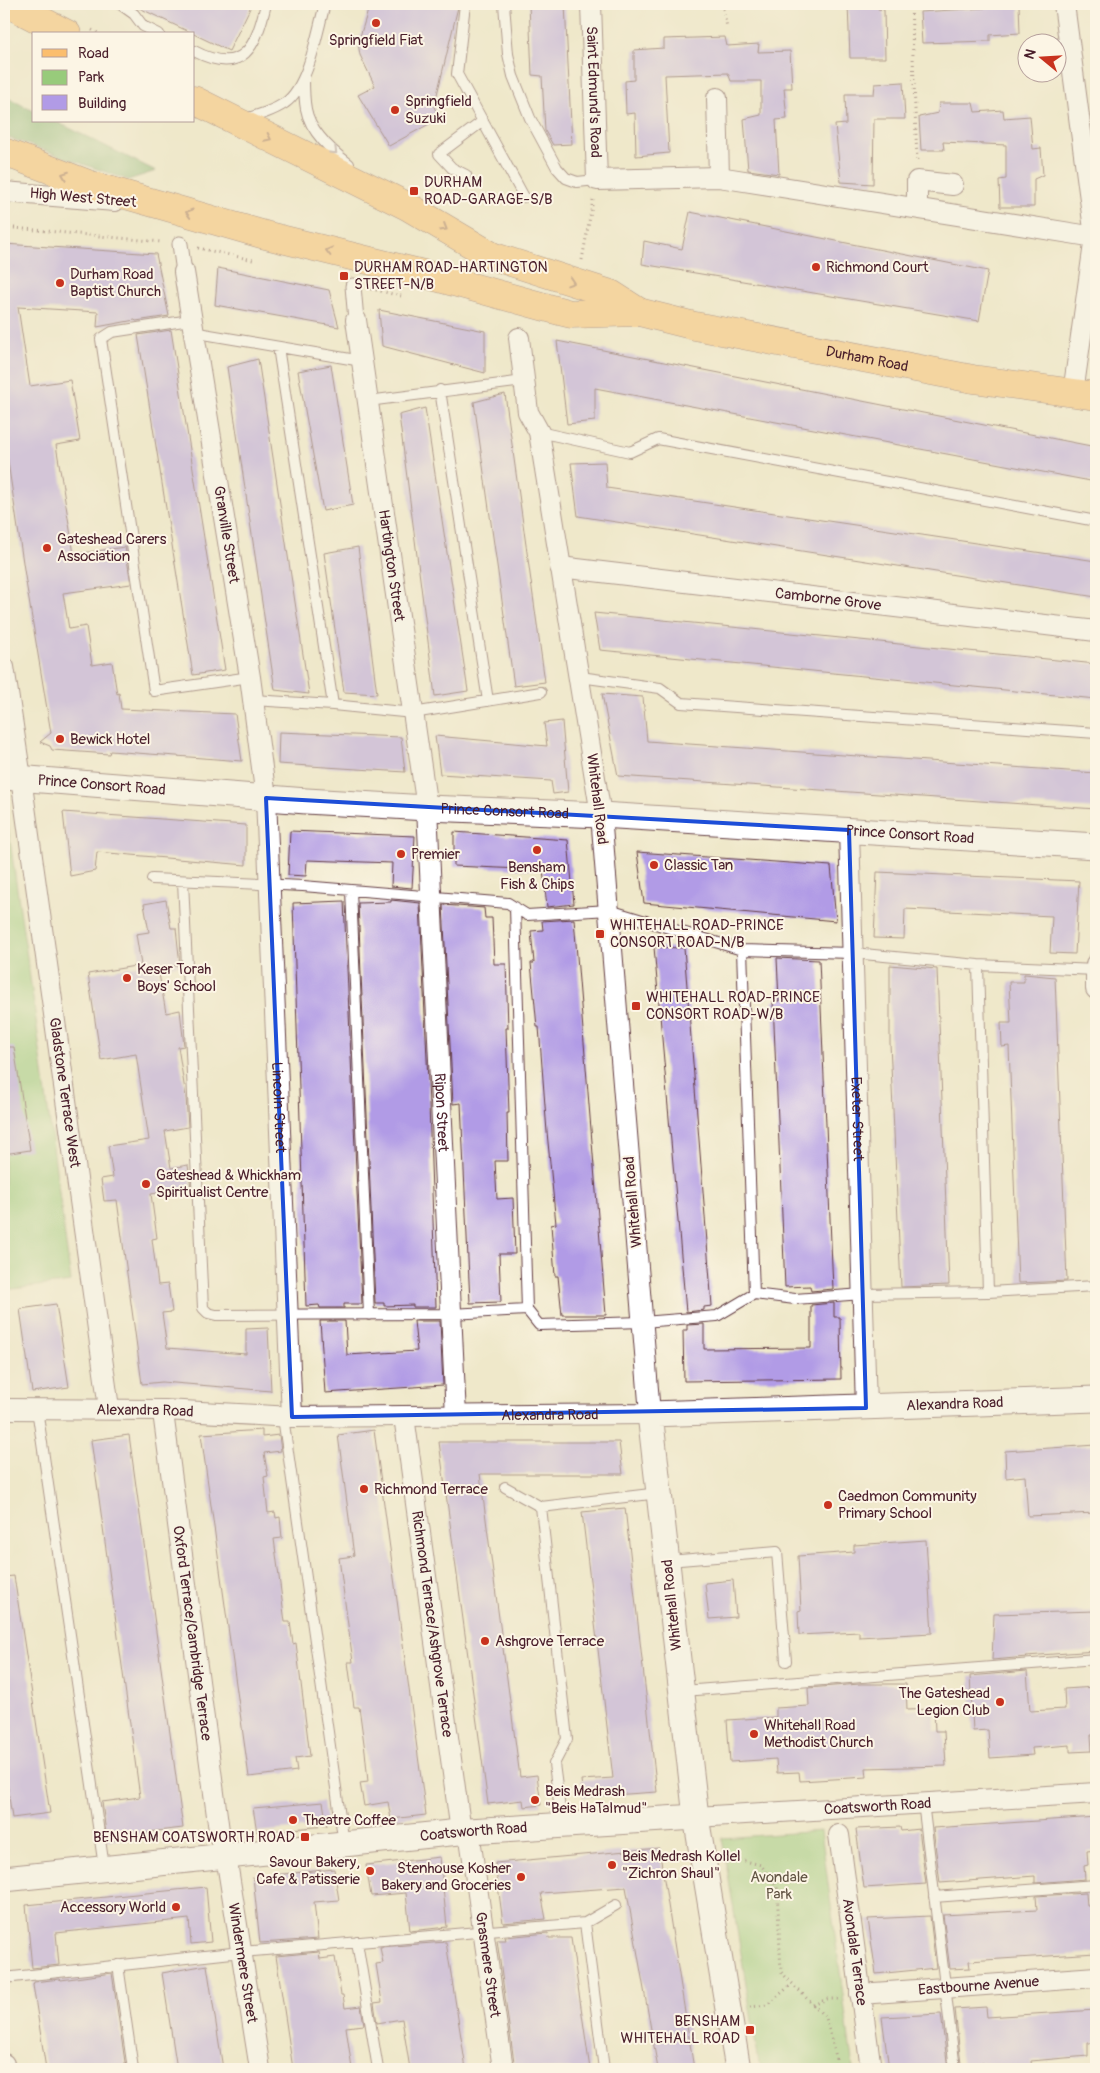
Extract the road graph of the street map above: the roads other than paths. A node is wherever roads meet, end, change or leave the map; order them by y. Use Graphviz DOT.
graph roads {
  1 [pos="9,4"];
  2 [pos="120,4"];
  3 [pos="266,4"];
  4 [pos="325,4"];
  5 [pos="465,4"];
  6 [pos="504,4"];
  7 [pos="591,4"];
  8 [pos="1064,4"];
  9 [pos="63,32"];
  10 [pos="154,32"];
  11 [pos="195,52"];
  12 [pos="304,77"];
  13 [pos="717,98"];
  14 [pos="195,101"];
  15 [pos="483,121"];
  16 [pos="235,122"];
  17 [pos="4,152"];
  18 [pos="466,175"];
  19 [pos="719,177"];
  20 [pos="597,180"];
  21 [pos="953,185"];
  22 [pos="4,192"];
  23 [pos="524,197"];
  24 [pos="162,205"];
  25 [pos="407,206"];
  26 [pos="917,208"];
  27 [pos="1094,237"];
  28 [pos="180,244"];
  29 [pos="1094,265"];
  30 [pos="184,272"];
  31 [pos="353,286"];
  32 [pos="639,312"];
  33 [pos="356,320"];
  34 [pos="191,326"];
  35 [pos="518,338"];
  36 [pos="278,347"];
  37 [pos="362,361"];
  38 [pos="524,381"];
  39 [pos="440,390"];
  40 [pos="1084,395"];
  41 [pos="368,401"];
  42 [pos="539,432"];
  43 [pos="1096,521"];
  44 [pos="560,567"];
  45 [pos="1096,631"];
  46 [pos="4,667"];
  47 [pos="250,677"];
  48 [pos="580,677"];
  49 [pos="542,692"];
  50 [pos="253,700"];
  51 [pos="488,701"];
  52 [pos="332,705"];
  53 [pos="413,713"];
  54 [pos="1096,733"];
  55 [pos="12,778"];
  56 [pos="266,798"];
  57 [pos="427,808"];
  58 [pos="601,815"];
  59 [pos="848,830"];
  60 [pos="1096,846"];
  61 [pos="152,879"];
  62 [pos="183,880"];
  63 [pos="269,885"];
  64 [pos="351,890"];
  65 [pos="432,897"];
  66 [pos="515,907"];
  67 [pos="609,910"];
  68 [pos="742,950"];
  69 [pos="852,953"];
  70 [pos="1096,964"];
  71 [pos="978,965"];
  72 [pos="1096,969"];
  73 [pos="1096,989"];
  74 [pos="1096,1286"];
  75 [pos="988,1292"];
  76 [pos="754,1294"];
  77 [pos="863,1294"];
  78 [pos="527,1310"];
  79 [pos="369,1314"];
  80 [pos="451,1314"];
  81 [pos="287,1315"];
  82 [pos="643,1322"];
  83 [pos="1096,1399"];
  84 [pos="109,1408"];
  85 [pos="866,1408"];
  86 [pos="4,1409"];
  87 [pos="37,1409"];
  88 [pos="164,1410"];
  89 [pos="650,1414"];
  90 [pos="404,1416"];
  91 [pos="456,1416"];
  92 [pos="288,1417"];
  93 [pos="505,1487"];
  94 [pos="659,1493"];
  95 [pos="541,1507"];
  96 [pos="667,1561"];
  97 [pos="1096,1659"];
  98 [pos="786,1660"];
  99 [pos="682,1691"];
  100 [pos="1096,1793"];
  101 [pos="923,1802"];
  102 [pos="696,1817"];
  103 [pos="562,1825"];
  104 [pos="465,1831"];
  105 [pos="839,1835"];
  106 [pos="344,1844"];
  107 [pos="226,1856"];
  108 [pos="104,1868"];
  109 [pos="4,1879"];
  110 [pos="1096,1885"];
  111 [pos="934,1897"];
  112 [pos="616,1905"];
  113 [pos="585,1923"];
  114 [pos="483,1932"];
  115 [pos="357,1942"];
  116 [pos="241,1952"];
  117 [pos="118,1966"];
  118 [pos="1096,1977"];
  119 [pos="4,1978"];
  120 [pos="945,1987"];
  121 [pos="861,2001"];
  122 [pos="4,2064"];
  123 [pos="4,2069"];
  124 [pos="133,2069"];
  125 [pos="260,2069"];
  126 [pos="378,2069"];
  127 [pos="503,2069"];
  128 [pos="604,2069"];
  129 [pos="738,2069"];
  130 [pos="871,2069"];
  131 [pos="955,2069"];
  1 -- 9 [label="main road"];
  2 -- 10 [label="lane"];
  3 -- 11 [label="lane"];
  4 -- 12 [label="lane"];
  5 -- 15 [label="lane"];
  6 -- 20 [label="lane"];
  7 -- 20 [label="street, Saint Edmund's Road"];
  8 -- 27 [label="street"];
  12 -- 16 [label="lane"];
  12 -- 25 [label="lane, one-way"];
  13 -- 19 [label="street"];
  14 -- 16 [label="main road"];
  15 -- 18 [label="lane"];
  15 -- 23 [label="lane"];
  16 -- 25 [label="main road, one-way"];
  24 -- 17 [label="main road, one-way"];
  19 -- 20 [label="street"];
  19 -- 26 [label="street"];
  21 -- 26 [label="street"];
  22 -- 24 [label="street, High West Street"];
  32 -- 24 [label="main road, one-way"];
  25 -- 32 [label="main road, one-way"];
  26 -- 27 [label="street"];
  27 -- 29 [label="street"];
  28 -- 30 [label="street"];
  29 -- 40 [label="street"];
  30 -- 34 [label="street, Granville Street"];
  31 -- 33 [label="street"];
  32 -- 40 [label="main road, Durham Road"];
  33 -- 37 [label="street, Hartington Street"];
  34 -- 36 [label="lane"];
  34 -- 47 [label="street, Granville Street"];
  34 -- 47 [label="lane"];
  35 -- 38 [label="street, Whitehall Road"];
  36 -- 37 [label="lane"];
  36 -- 52 [label="lane"];
  37 -- 41 [label="street, Hartington Street"];
  38 -- 39 [label="lane"];
  38 -- 42 [label="street, Whitehall Road"];
  39 -- 41 [label="lane"];
  39 -- 51 [label="lane"];
  41 -- 53 [label="street, Hartington Street"];
  42 -- 43 [label="lane"];
  42 -- 44 [label="street, Whitehall Road"];
  44 -- 45 [label="street, Camborne Grove"];
  44 -- 48 [label="street, Whitehall Road"];
  46 -- 55 [label="street, Gladstone Terrace West"];
  47 -- 50 [label="street, Granville Street"];
  48 -- 54 [label="lane"];
  48 -- 58 [label="street, Whitehall Road"];
  49 -- 51 [label="lane"];
  50 -- 52 [label="lane"];
  50 -- 56 [label="street, Granville Street"];
  51 -- 53 [label="lane"];
  52 -- 53 [label="lane"];
  53 -- 57 [label="street, Hartington Street"];
  55 -- 56 [label="street, Prince Consort Road"];
  55 -- 84 [label="street, Gladstone Terrace West"];
  56 -- 57 [label="street, Prince Consort Road"];
  56 -- 63 [label="street, Lincoln Street"];
  57 -- 58 [label="street, Prince Consort Road"];
  57 -- 65 [label="street, Ripon Street"];
  58 -- 59 [label="street, Prince Consort Road"];
  58 -- 67 [label="street, Whitehall Road"];
  59 -- 60 [label="street, Prince Consort Road"];
  59 -- 69 [label="street, Exeter Street"];
  61 -- 62 [label="lane"];
  62 -- 63 [label="lane"];
  62 -- 81 [label="lane"];
  63 -- 64 [label="lane"];
  63 -- 81 [label="street, Lincoln Street"];
  64 -- 65 [label="lane"];
  64 -- 79 [label="lane"];
  65 -- 66 [label="lane"];
  65 -- 80 [label="street, Ripon Street"];
  66 -- 67 [label="lane"];
  66 -- 78 [label="lane"];
  67 -- 68 [label="lane"];
  67 -- 82 [label="street, Whitehall Road"];
  68 -- 69 [label="lane"];
  68 -- 76 [label="lane"];
  69 -- 71 [label="lane"];
  69 -- 77 [label="street, Exeter Street"];
  70 -- 72 [label="street"];
  71 -- 72 [label="lane"];
  71 -- 75 [label="lane"];
  72 -- 73 [label="street"];
  74 -- 75 [label="lane"];
  75 -- 77 [label="lane"];
  76 -- 77 [label="lane"];
  76 -- 82 [label="lane"];
  77 -- 85 [label="street, Exeter Street"];
  78 -- 80 [label="lane"];
  78 -- 82 [label="lane"];
  79 -- 80 [label="lane"];
  79 -- 81 [label="lane"];
  80 -- 91 [label="street, Ripon Street"];
  81 -- 92 [label="street, Lincoln Street"];
  82 -- 89 [label="street, Whitehall Road"];
  83 -- 85 [label="street, Alexandra Road"];
  84 -- 87 [label="street, Alexandra Road"];
  84 -- 88 [label="street, Alexandra Road"];
  85 -- 89 [label="street, Alexandra Road"];
  86 -- 87 [label="street, Alexandra Road"];
  87 -- 108 [label="lane"];
  88 -- 92 [label="street, Alexandra Road"];
  88 -- 107 [label="street, Oxford Terrace/Cambridge Terrace"];
  89 -- 91 [label="street, Alexandra Road"];
  89 -- 94 [label="street, Whitehall Road"];
  90 -- 91 [label="street, Alexandra Road"];
  90 -- 92 [label="street, Alexandra Road"];
  90 -- 104 [label="street, Richmond Terrace/Ashgrove Terrace"];
  92 -- 106 [label="lane"];
  93 -- 95 [label="lane"];
  94 -- 95 [label="lane"];
  94 -- 96 [label="street, Whitehall Road"];
  95 -- 103 [label="lane"];
  96 -- 98 [label="lane"];
  96 -- 99 [label="street, Whitehall Road"];
  97 -- 99 [label="lane"];
  99 -- 102 [label="street, Whitehall Road"];
  100 -- 101 [label="street, Coatsworth Road"];
  101 -- 102 [label="street, Coatsworth Road"];
  101 -- 111 [label="lane"];
  102 -- 103 [label="street, Coatsworth Road"];
  102 -- 129 [label="street, Whitehall Road"];
  103 -- 104 [label="street, Coatsworth Road"];
  104 -- 106 [label="street, Coatsworth Road"];
  104 -- 114 [label="street, Grasmere Street"];
  105 -- 121 [label="street, Avondale Terrace"];
  106 -- 107 [label="street, Coatsworth Road"];
  107 -- 108 [label="street, Coatsworth Road"];
  107 -- 116 [label="street, Windermere Street"];
  108 -- 109 [label="street, Coatsworth Road"];
  110 -- 111 [label="lane"];
  111 -- 120 [label="lane"];
  112 -- 113 [label="lane"];
  113 -- 114 [label="lane"];
  113 -- 128 [label="lane"];
  114 -- 115 [label="lane"];
  114 -- 127 [label="street, Grasmere Street"];
  115 -- 116 [label="lane"];
  115 -- 126 [label="lane"];
  116 -- 117 [label="lane"];
  116 -- 125 [label="street, Windermere Street"];
  117 -- 119 [label="lane"];
  117 -- 124 [label="lane"];
  118 -- 120 [label="street, Eastbourne Avenue"];
  120 -- 121 [label="street, Eastbourne Avenue"];
  120 -- 131 [label="lane"];
  121 -- 130 [label="street, Avondale Terrace"];
  122 -- 123 [label="street"];
}
